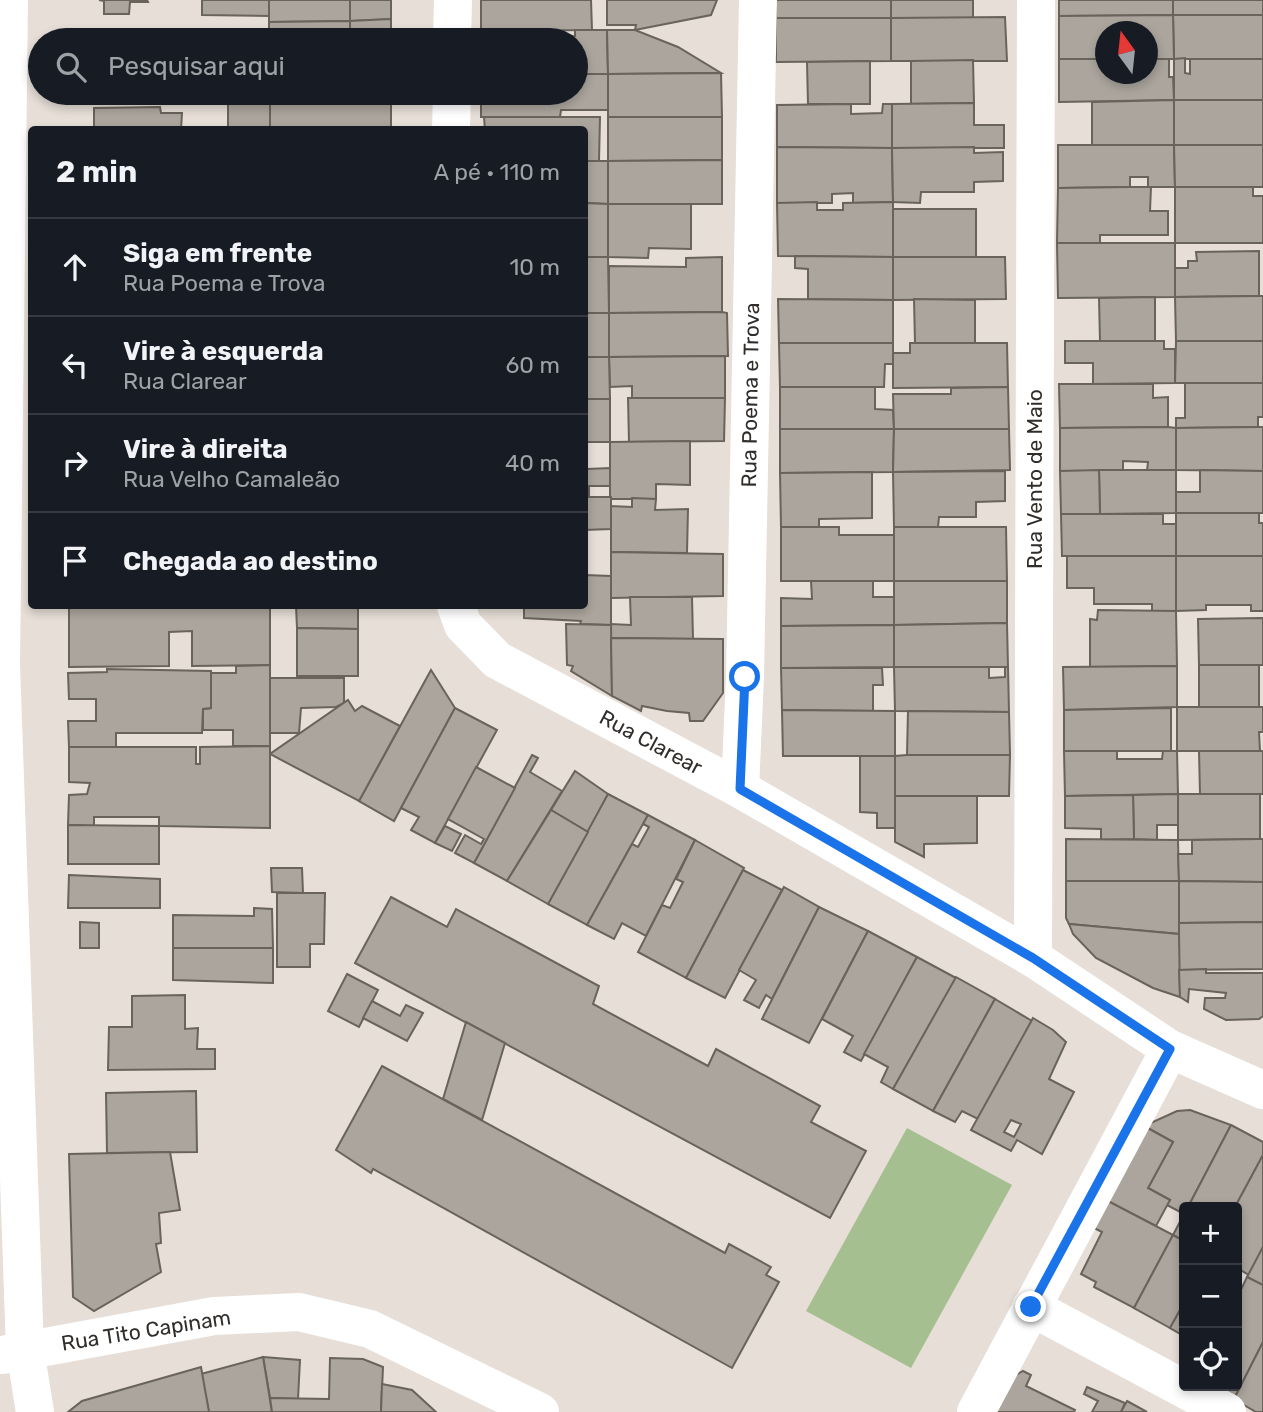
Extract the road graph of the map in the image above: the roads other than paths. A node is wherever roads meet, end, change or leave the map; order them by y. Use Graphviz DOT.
graph roads {
  1 [pos="9,0"];
  2 [pos="453,0"];
  3 [pos="758,0"];
  4 [pos="1036,0"];
  5 [pos="452,28"];
  6 [pos="452,105"];
  7 [pos="451,126"];
  8 [pos="457,609"];
  9 [pos="1,663"];
  10 [pos="740,789"];
  11 [pos="1033,958"];
  12 [pos="1170,1049"];
  13 [pos="1263,1090"];
  14 [pos="1031,1307"];
  15 [pos="13,1352"];
  16 [pos="35,1412"];
  17 [pos="540,1412"];
  18 [pos="976,1412"];
  19 [pos="1227,1412"];
  1 -- 9 [label="street"];
  2 -- 5 [label="street"];
  3 -- 10 [label="street, Rua Poema e Trova"];
  4 -- 11 [label="street, Rua Vento de Maio"];
  6 -- 7 [label="street"];
  8 -- 10 [label="street, Rua Clarear"];
  9 -- 15 [label="street"];
  10 -- 11 [label="street, Rua Clarear"];
  11 -- 12 [label="street, Rua Clarear"];
  12 -- 13 [label="street, Rua Clarear"];
  12 -- 14 [label="street"];
  14 -- 18 [label="street"];
  14 -- 19 [label="street"];
  15 -- 16 [label="street"];
  15 -- 17 [label="street, Rua Tito Capinam"];
}
